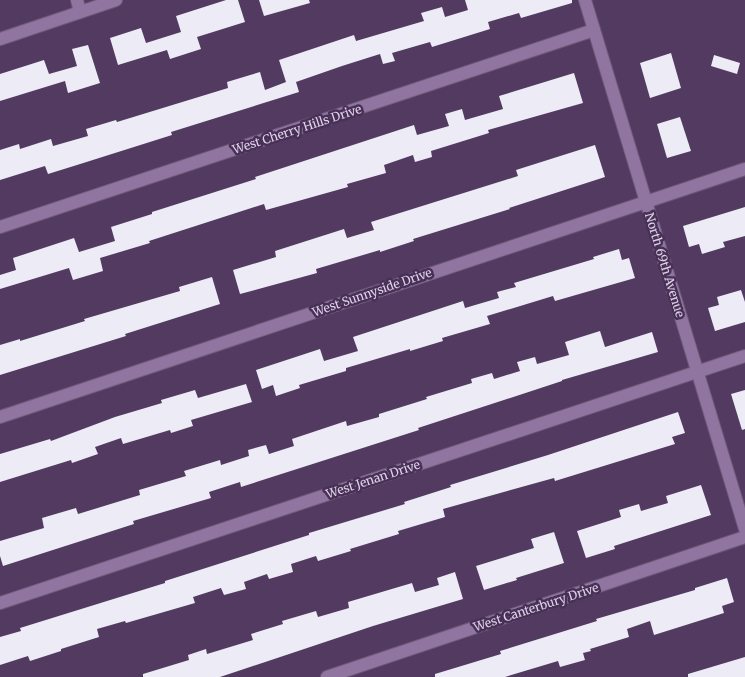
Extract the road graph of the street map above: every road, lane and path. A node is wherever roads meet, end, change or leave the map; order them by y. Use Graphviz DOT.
graph roads {
  1 [pos="116,0"];
  2 [pos="585,0"];
  3 [pos="78,6"];
  4 [pos="594,30"];
  5 [pos="0,39"];
  6 [pos="745,169"];
  7 [pos="646,201"];
  8 [pos="0,227"];
  9 [pos="745,356"];
  10 [pos="698,372"];
  11 [pos="0,417"];
  12 [pos="745,530"];
  13 [pos="745,538"];
  14 [pos="0,603"];
  15 [pos="327,677"];
  1 -- 3 [label="street"];
  2 -- 4 [label="street, North 69th Avenue"];
  3 -- 5 [label="street"];
  4 -- 7 [label="street, North 69th Avenue"];
  4 -- 8 [label="street, West Cherry Hills Drive"];
  6 -- 7 [label="street, West Sunnyside Drive"];
  7 -- 10 [label="street, North 69th Avenue"];
  7 -- 11 [label="street, West Sunnyside Drive"];
  9 -- 10 [label="street, West Jenan Drive"];
  10 -- 12 [label="street, North 69th Avenue"];
  10 -- 14 [label="street, West Jenan Drive"];
  13 -- 15 [label="street, West Canterbury Drive"];
}
